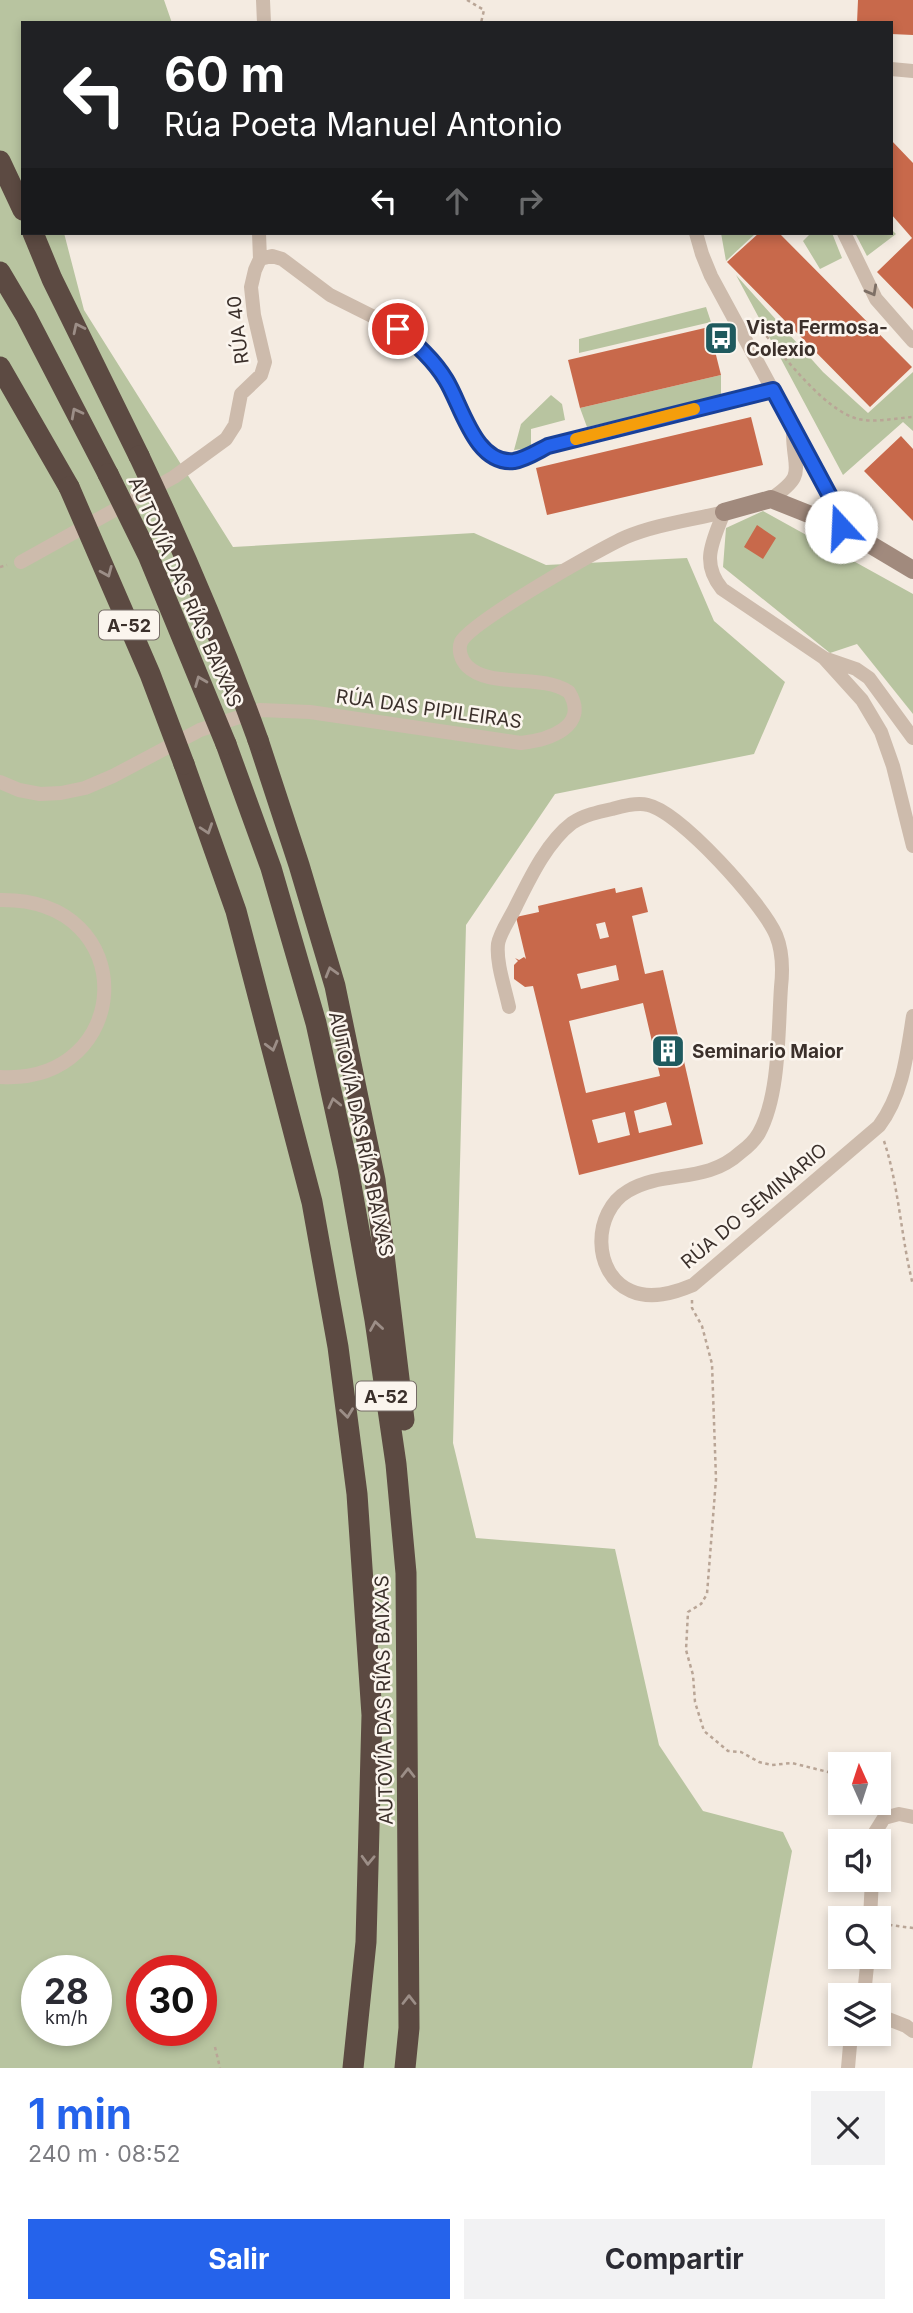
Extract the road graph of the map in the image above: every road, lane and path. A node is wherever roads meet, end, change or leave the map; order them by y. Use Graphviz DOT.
graph roads {
  1 [pos="263,0"];
  2 [pos="467,0"];
  3 [pos="264,21"];
  4 [pos="481,21"];
  5 [pos="893,69"];
  6 [pos="913,71"];
  7 [pos="0,162"];
  8 [pos="21,206"];
  9 [pos="34,235"];
  10 [pos="259,235"];
  11 [pos="697,235"];
  12 [pos="845,235"];
  13 [pos="260,259"];
  14 [pos="0,272"];
  15 [pos="762,331"];
  16 [pos="913,341"];
  17 [pos="0,366"];
  18 [pos="773,390"];
  19 [pos="913,417"];
  20 [pos="792,427"];
  21 [pos="771,499"];
  22 [pos="724,512"];
  23 [pos="841,527"];
  24 [pos="21,562"];
  25 [pos="913,570"];
  26 [pos="824,658"];
  27 [pos="913,738"];
  28 [pos="0,782"];
  29 [pos="913,846"];
  30 [pos="0,901"];
  31 [pos="509,1007"];
  32 [pos="913,1016"];
  33 [pos="0,1077"];
  34 [pos="879,1126"];
  35 [pos="913,1285"];
  36 [pos="693,1286"];
  37 [pos="406,1573"];
  38 [pos="828,1772"];
  39 [pos="913,1817"];
  40 [pos="877,1829"];
  41 [pos="891,1925"];
  42 [pos="913,1928"];
  43 [pos="891,2020"];
  44 [pos="913,2031"];
  45 [pos="850,2046"];
  46 [pos="215,2047"];
  47 [pos="220,2068"];
  48 [pos="353,2068"];
  49 [pos="405,2068"];
  50 [pos="848,2068"];
  1 -- 3 [label="street"];
  2 -- 4 [label="path"];
  5 -- 6 [label="street"];
  7 -- 8 [label="highway"];
  37 -- 9 [label="highway, one-way, bridge"];
  10 -- 13 [label="street, RÚA 40"];
  11 -- 18 [label="street"];
  12 -- 16 [label="street, one-way"];
  13 -- 18 [label="street"];
  13 -- 24 [label="street, RÚA 40"];
  37 -- 14 [label="highway, AUTOVÍA DAS RÍAS BAIXAS / A-52, one-way, bridge"];
  15 -- 19 [label="path"];
  17 -- 48 [label="highway, AUTOVÍA DAS RÍAS BAIXAS / A-52, one-way, bridge"];
  18 -- 20 [label="street"];
  20 -- 21 [label="street"];
  20 -- 23 [label="street"];
  21 -- 22 [label="street"];
  21 -- 23 [label="street"];
  22 -- 26 [label="street"];
  22 -- 28 [label="street, RÚA DAS PIPILEIRAS"];
  23 -- 25 [label="street"];
  26 -- 27 [label="street"];
  26 -- 29 [label="street"];
  30 -- 33 [label="street"];
  31 -- 36 [label="street, RÚA DO SEMINARIO"];
  32 -- 34 [label="street, RÚA DO SEMINARIO"];
  34 -- 35 [label="path"];
  34 -- 36 [label="street, RÚA DO SEMINARIO"];
  36 -- 38 [label="path"];
  49 -- 37 [label="highway, AUTOVÍA DAS RÍAS BAIXAS / A-52, one-way"];
  39 -- 40 [label="street"];
  41 -- 42 [label="path"];
  43 -- 44 [label="street"];
  45 -- 50 [label="street"];
  46 -- 47 [label="path"];
}
